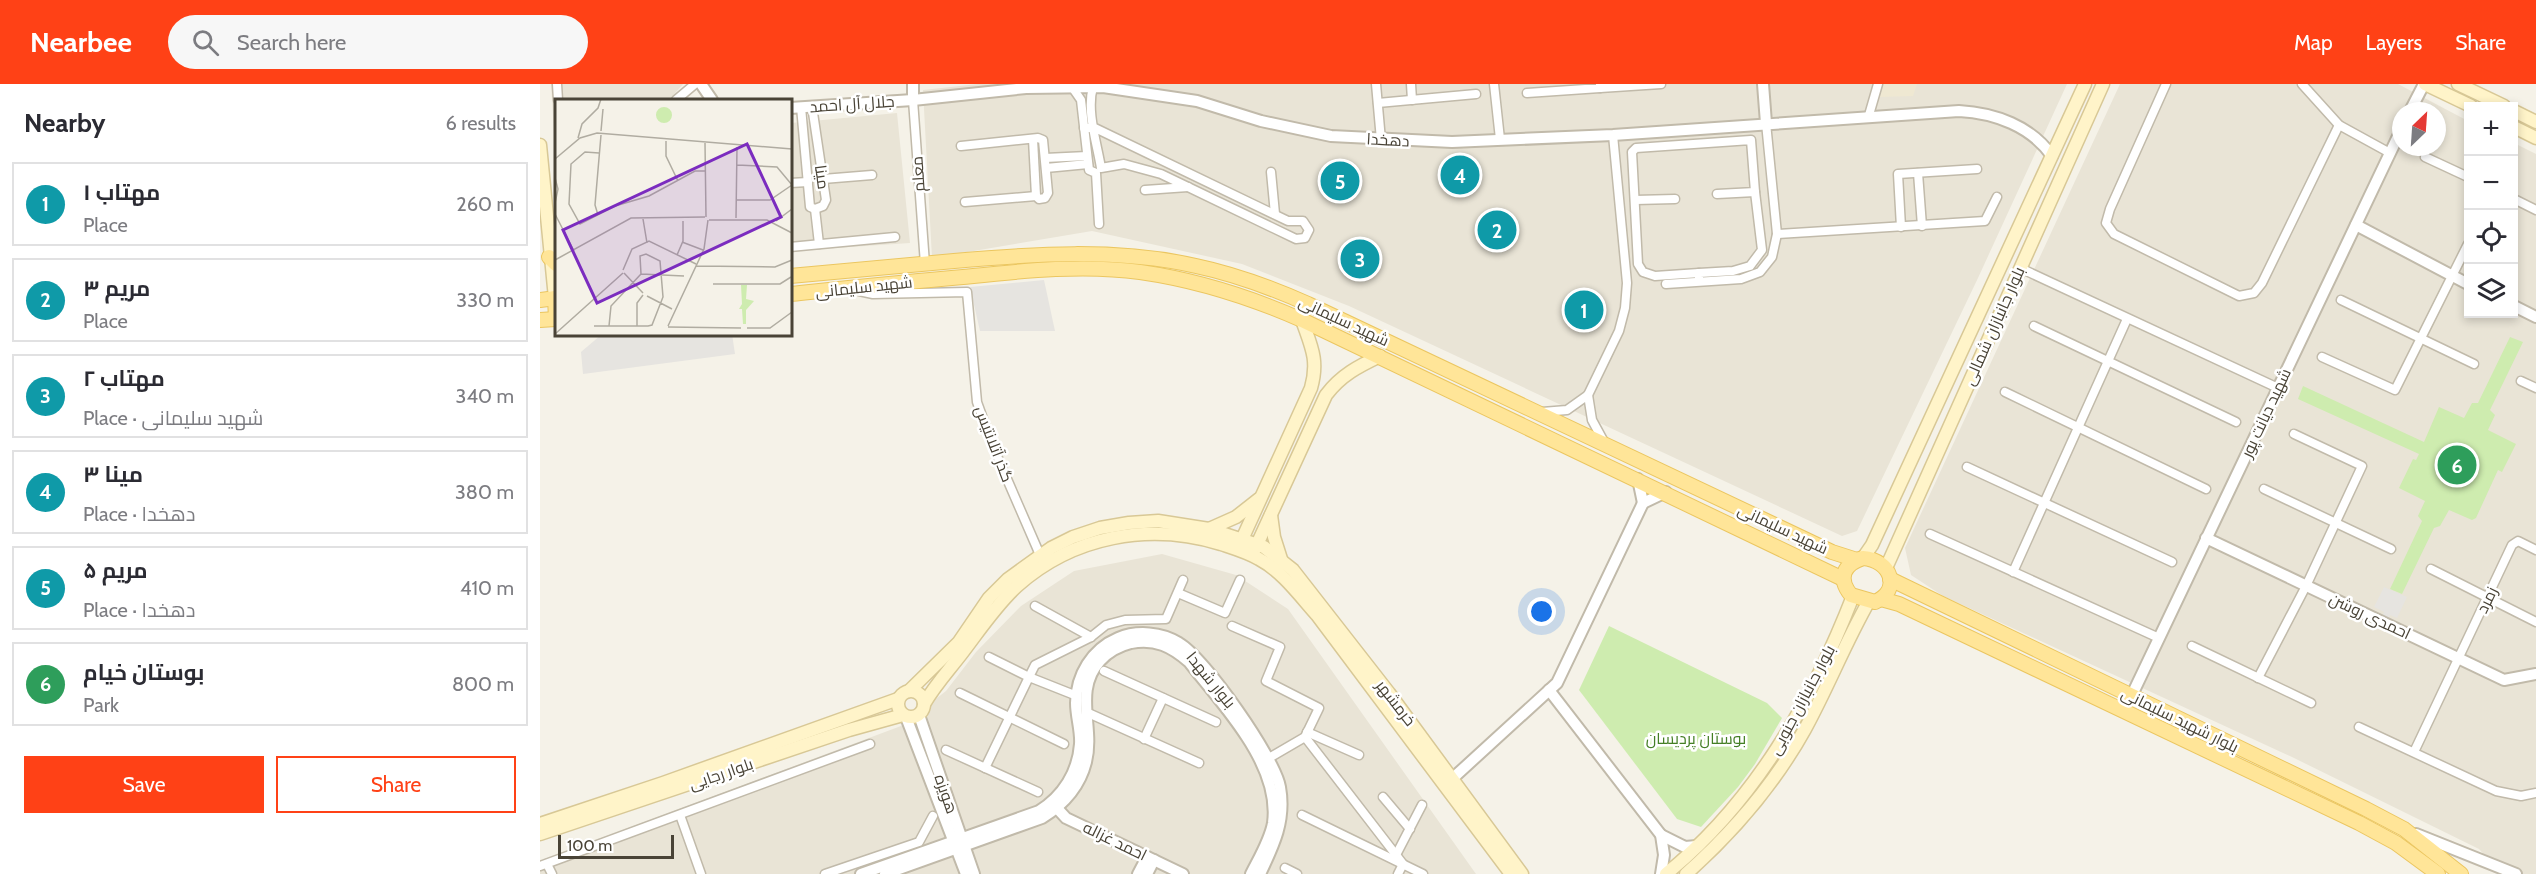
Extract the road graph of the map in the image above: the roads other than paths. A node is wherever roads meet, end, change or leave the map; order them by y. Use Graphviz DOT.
graph roads {
  1 [pos="557,84"];
  2 [pos="695,84"];
  3 [pos="700,84"];
  4 [pos="913,84"];
  5 [pos="1376,84"];
  6 [pos="1411,84"];
  7 [pos="1494,84"];
  8 [pos="1661,84"];
  9 [pos="1763,84"];
  10 [pos="1878,84"];
  11 [pos="2085,84"];
  12 [pos="2103,84"];
  13 [pos="2166,84"];
  14 [pos="2302,84"];
  15 [pos="2425,84"];
  16 [pos="2458,84"];
  17 [pos="1600,86"];
  18 [pos="1072,87"];
  19 [pos="1093,87"];
  20 [pos="1527,93"];
  21 [pos="1476,94"];
  22 [pos="558,99"];
  23 [pos="677,99"];
  24 [pos="711,99"];
  25 [pos="913,100"];
  26 [pos="1413,100"];
  27 [pos="2415,102"];
  28 [pos="2496,102"];
  29 [pos="1378,103"];
  30 [pos="2464,103"];
  31 [pos="801,107"];
  32 [pos="2518,113"];
  33 [pos="1869,115"];
  34 [pos="2536,122"];
  35 [pos="1766,123"];
  36 [pos="2339,125"];
  37 [pos="1084,128"];
  38 [pos="1095,128"];
  39 [pos="2518,129"];
  40 [pos="1613,135"];
  41 [pos="2536,138"];
  42 [pos="1500,139"];
  43 [pos="1033,140"];
  44 [pos="1380,140"];
  45 [pos="540,145"];
  46 [pos="961,146"];
  47 [pos="2392,149"];
  48 [pos="2390,153"];
  49 [pos="2052,156"];
  50 [pos="2425,157"];
  51 [pos="1045,158"];
  52 [pos="1088,163"];
  53 [pos="1046,168"];
  54 [pos="1977,169"];
  55 [pos="1271,172"];
  56 [pos="1918,173"];
  57 [pos="872,175"];
  58 [pos="2464,175"];
  59 [pos="822,179"];
  60 [pos="808,182"];
  61 [pos="792,183"];
  62 [pos="1188,188"];
  63 [pos="1145,190"];
  64 [pos="1755,192"];
  65 [pos="1717,194"];
  66 [pos="1036,196"];
  67 [pos="1998,197"];
  68 [pos="1675,199"];
  69 [pos="1635,200"];
  70 [pos="2518,201"];
  71 [pos="966,202"];
  72 [pos="815,209"];
  73 [pos="2536,210"];
  74 [pos="1275,214"];
  75 [pos="1098,224"];
  76 [pos="2356,225"];
  77 [pos="1922,226"];
  78 [pos="1901,227"];
  79 [pos="1777,234"];
  80 [pos="895,237"];
  81 [pos="819,244"];
  82 [pos="792,247"];
  83 [pos="2464,254"];
  84 [pos="925,264"];
  85 [pos="2020,268"];
  86 [pos="549,269"];
  87 [pos="792,276"];
  88 [pos="2453,276"];
  89 [pos="1699,277"];
  90 [pos="926,280"];
  91 [pos="2464,282"];
  92 [pos="1666,284"];
  93 [pos="847,288"];
  94 [pos="555,294"];
  95 [pos="792,294"];
  96 [pos="555,298"];
  97 [pos="540,300"];
  98 [pos="2341,300"];
  99 [pos="2518,308"];
  100 [pos="2536,317"];
  101 [pos="555,319"];
  102 [pos="2127,319"];
  103 [pos="540,320"];
  104 [pos="1302,320"];
  105 [pos="2034,326"];
  106 [pos="2421,339"];
  107 [pos="1380,356"];
  108 [pos="2322,357"];
  109 [pos="2108,361"];
  110 [pos="2474,364"];
  111 [pos="2521,381"];
  112 [pos="2278,388"];
  113 [pos="2536,388"];
  114 [pos="2005,392"];
  115 [pos="1588,395"];
  116 [pos="1538,413"];
  117 [pos="2236,422"];
  118 [pos="2078,427"];
  119 [pos="2294,434"];
  120 [pos="1606,445"];
  121 [pos="1967,467"];
  122 [pos="1638,479"];
  123 [pos="2206,489"];
  124 [pos="2264,489"];
  125 [pos="1666,492"];
  126 [pos="1260,499"];
  127 [pos="1643,503"];
  128 [pos="2044,503"];
  129 [pos="1271,514"];
  130 [pos="2335,524"];
  131 [pos="1209,529"];
  132 [pos="1930,534"];
  133 [pos="2206,538"];
  134 [pos="1239,544"];
  135 [pos="2391,549"];
  136 [pos="1254,550"];
  137 [pos="2536,550"];
  138 [pos="1040,555"];
  139 [pos="1860,559"];
  140 [pos="1281,561"];
  141 [pos="2172,562"];
  142 [pos="2431,569"];
  143 [pos="2013,572"];
  144 [pos="1888,574"];
  145 [pos="1843,579"];
  146 [pos="1183,580"];
  147 [pos="1240,580"];
  148 [pos="2306,586"];
  149 [pos="1178,593"];
  150 [pos="1853,596"];
  151 [pos="2488,598"];
  152 [pos="1875,600"];
  153 [pos="1035,606"];
  154 [pos="2536,622"];
  155 [pos="1233,626"];
  156 [pos="1091,637"];
  157 [pos="2159,638"];
  158 [pos="2193,646"];
  159 [pos="989,657"];
  160 [pos="2458,658"];
  161 [pos="1104,670"];
  162 [pos="2536,674"];
  163 [pos="1029,677"];
  164 [pos="2258,678"];
  165 [pos="1210,682"];
  166 [pos="1549,690"];
  167 [pos="909,691"];
  168 [pos="960,693"];
  169 [pos="1081,697"];
  170 [pos="2131,697"];
  171 [pos="1163,698"];
  172 [pos="898,699"];
  173 [pos="2311,703"];
  174 [pos="1086,712"];
  175 [pos="913,713"];
  176 [pos="1010,718"];
  177 [pos="1216,722"];
  178 [pos="1083,726"];
  179 [pos="2359,727"];
  180 [pos="1306,734"];
  181 [pos="2210,735"];
  182 [pos="1144,739"];
  183 [pos="870,744"];
  184 [pos="1064,744"];
  185 [pos="2203,749"];
  186 [pos="946,750"];
  187 [pos="2414,752"];
  188 [pos="1359,755"];
  189 [pos="1269,758"];
  190 [pos="1199,763"];
  191 [pos="985,768"];
  192 [pos="1453,778"];
  193 [pos="1038,792"];
  194 [pos="2536,794"];
  195 [pos="1383,797"];
  196 [pos="1422,805"];
  197 [pos="1055,806"];
  198 [pos="680,815"];
  199 [pos="1302,815"];
  200 [pos="933,816"];
  201 [pos="540,824"];
  202 [pos="1410,829"];
  203 [pos="2404,830"];
  204 [pos="540,834"];
  205 [pos="1661,835"];
  206 [pos="959,844"];
  207 [pos="1697,846"];
  208 [pos="1396,855"];
  209 [pos="1150,858"];
  210 [pos="1403,864"];
  211 [pos="543,865"];
  212 [pos="1285,868"];
  213 [pos="552,874"];
  214 [pos="701,874"];
  215 [pos="825,874"];
  216 [pos="861,874"];
  217 [pos="885,874"];
  218 [pos="966,874"];
  219 [pos="974,874"];
  220 [pos="1138,874"];
  221 [pos="1147,874"];
  222 [pos="1183,874"];
  223 [pos="1251,874"];
  224 [pos="1260,874"];
  225 [pos="1298,874"];
  226 [pos="1398,874"];
  227 [pos="1423,874"];
  228 [pos="1511,874"];
  229 [pos="1522,874"];
  230 [pos="1661,874"];
  231 [pos="1666,874"];
  232 [pos="1686,874"];
  233 [pos="2438,874"];
  234 [pos="2461,874"];
  235 [pos="2516,874"];
  1 -- 22 [label="street"];
  2 -- 23 [label="street"];
  3 -- 24 [label="street"];
  4 -- 25 [label="street, معلم"];
  5 -- 29 [label="street"];
  6 -- 26 [label="street"];
  7 -- 42 [label="street"];
  8 -- 17 [label="street"];
  9 -- 35 [label="street"];
  10 -- 33 [label="street"];
  11 -- 49 [label="main road, بلوار جانبازان شمالی"];
  12 -- 85 [label="main road, بلوار جانبازان شمالی"];
  13 -- 36 [label="street"];
  14 -- 36 [label="street"];
  15 -- 27 [label="street"];
  15 -- 30 [label="main road"];
  16 -- 28 [label="main road"];
  17 -- 20 [label="street"];
  18 -- 19 [label="street, دهخدا"];
  18 -- 25 [label="street, دهخدا"];
  18 -- 37 [label="street"];
  19 -- 38 [label="street"];
  19 -- 44 [label="street, دهخدا"];
  21 -- 26 [label="street"];
  25 -- 31 [label="street, جلال آل احمد"];
  25 -- 84 [label="street, معلم"];
  26 -- 29 [label="street"];
  29 -- 44 [label="street"];
  31 -- 59 [label="street, مینا"];
  31 -- 60 [label="street, مینا"];
  32 -- 34 [label="main road"];
  33 -- 35 [label="street, دهخدا"];
  33 -- 49 [label="street, دهخدا"];
  35 -- 40 [label="street, دهخدا"];
  35 -- 79 [label="street"];
  36 -- 48 [label="street"];
  37 -- 38 [label="street"];
  37 -- 52 [label="street"];
  38 -- 62 [label="street"];
  38 -- 74 [label="street"];
  39 -- 41 [label="main road"];
  40 -- 42 [label="street, دهخدا"];
  40 -- 115 [label="street"];
  42 -- 44 [label="street, دهخدا"];
  43 -- 46 [label="street"];
  43 -- 51 [label="street"];
  43 -- 66 [label="street"];
  45 -- 86 [label="main road"];
  47 -- 48 [label="street, شهید دیانت پور"];
  48 -- 76 [label="street, شهید دیانت پور"];
  49 -- 139 [label="main road, بلوار جانبازان شمالی"];
  50 -- 58 [label="street"];
  51 -- 52 [label="street"];
  51 -- 53 [label="street"];
  52 -- 53 [label="street"];
  52 -- 75 [label="street"];
  53 -- 66 [label="street"];
  54 -- 56 [label="street"];
  55 -- 74 [label="street"];
  56 -- 77 [label="street"];
  56 -- 78 [label="street"];
  57 -- 59 [label="street"];
  59 -- 72 [label="street, مینا"];
  60 -- 61 [label="street"];
  60 -- 72 [label="street, مینا"];
  62 -- 63 [label="street"];
  62 -- 74 [label="street"];
  64 -- 65 [label="street"];
  64 -- 69 [label="street"];
  64 -- 89 [label="street"];
  66 -- 71 [label="street"];
  67 -- 77 [label="street"];
  68 -- 69 [label="street"];
  69 -- 89 [label="street"];
  70 -- 73 [label="street"];
  72 -- 81 [label="street"];
  76 -- 88 [label="street"];
  76 -- 112 [label="street, شهید دیانت پور"];
  77 -- 78 [label="street"];
  78 -- 79 [label="street"];
  79 -- 89 [label="street"];
  80 -- 81 [label="street"];
  81 -- 82 [label="street"];
  83 -- 88 [label="street"];
  84 -- 87 [label="main road, شهید سلیمانی"];
  84 -- 90 [label="main road"];
  84 -- 116 [label="main road, شهید سلیمانی"];
  85 -- 102 [label="street"];
  85 -- 144 [label="main road, بلوار جانبازان شمالی"];
  86 -- 94 [label="main road"];
  88 -- 91 [label="street"];
  88 -- 106 [label="street"];
  89 -- 92 [label="street"];
  90 -- 93 [label="main road, شهید سلیمانی"];
  90 -- 104 [label="main road, شهید سلیمانی"];
  93 -- 95 [label="main road, شهید سلیمانی"];
  93 -- 138 [label="street, گذر آتلانتیس"];
  96 -- 97 [label="main road"];
  98 -- 106 [label="street"];
  99 -- 100 [label="street"];
  101 -- 103 [label="main road"];
  102 -- 109 [label="street"];
  102 -- 112 [label="street"];
  104 -- 107 [label="main road, شهید سلیمانی"];
  104 -- 126 [label="main road"];
  105 -- 109 [label="street"];
  106 -- 108 [label="street"];
  106 -- 110 [label="street"];
  107 -- 122 [label="main road, شهید سلیمانی"];
  107 -- 129 [label="main road"];
  109 -- 117 [label="street"];
  109 -- 118 [label="street"];
  111 -- 113 [label="street"];
  112 -- 133 [label="street, شهید دیانت پور"];
  114 -- 118 [label="street"];
  115 -- 116 [label="street"];
  115 -- 120 [label="street"];
  116 -- 120 [label="main road, شهید سلیمانی"];
  118 -- 123 [label="street"];
  118 -- 128 [label="street"];
  119 -- 130 [label="street"];
  120 -- 139 [label="main road, شهید سلیمانی"];
  121 -- 128 [label="street"];
  122 -- 125 [label="main road, شهید سلیمانی"];
  122 -- 127 [label="street"];
  124 -- 130 [label="street"];
  125 -- 127 [label="street"];
  125 -- 145 [label="main road, شهید سلیمانی"];
  126 -- 131 [label="main road"];
  126 -- 134 [label="main road"];
  127 -- 166 [label="street"];
  128 -- 141 [label="street"];
  128 -- 143 [label="street"];
  129 -- 136 [label="main road"];
  129 -- 140 [label="main road"];
  130 -- 135 [label="street"];
  130 -- 148 [label="street"];
  131 -- 134 [label="main road, خرمشهر"];
  131 -- 138 [label="main road, خرمشهر"];
  132 -- 143 [label="street"];
  133 -- 148 [label="street, احمدی روشن"];
  133 -- 157 [label="street, شهید دیانت پور"];
  134 -- 136 [label="main road, خرمشهر"];
  134 -- 175 [label="main road, خرمشهر"];
  136 -- 140 [label="main road, خرمشهر"];
  136 -- 228 [label="main road, خرمشهر"];
  137 -- 151 [label="street, زمرد"];
  138 -- 167 [label="main road, خرمشهر"];
  139 -- 144 [label="main road"];
  139 -- 145 [label="main road"];
  140 -- 192 [label="main road, خرمشهر"];
  142 -- 151 [label="street"];
  143 -- 157 [label="street"];
  144 -- 152 [label="main road"];
  144 -- 170 [label="main road, بلوار شهید سلیمانی"];
  145 -- 150 [label="main road"];
  146 -- 149 [label="street"];
  147 -- 149 [label="street"];
  148 -- 160 [label="street, احمدی روشن"];
  148 -- 164 [label="street"];
  149 -- 156 [label="street"];
  150 -- 152 [label="main road"];
  150 -- 207 [label="main road, بلوار جانبازان جنوبی"];
  151 -- 154 [label="street"];
  151 -- 160 [label="street, زمرد"];
  152 -- 185 [label="main road, بلوار شهید سلیمانی"];
  152 -- 232 [label="main road, بلوار جانبازان جنوبی"];
  153 -- 156 [label="street"];
  155 -- 180 [label="street"];
  156 -- 163 [label="street"];
  157 -- 170 [label="street, شهید دیانت پور"];
  158 -- 164 [label="street"];
  159 -- 163 [label="street"];
  160 -- 162 [label="street, احمدی روشن"];
  160 -- 187 [label="street, زمرد"];
  161 -- 171 [label="street"];
  163 -- 169 [label="street"];
  163 -- 176 [label="street"];
  164 -- 173 [label="street"];
  165 -- 169 [label="street, بلوار شهدا"];
  165 -- 189 [label="street, بلوار شهدا"];
  165 -- 223 [label="street, بلوار شهدا"];
  166 -- 192 [label="street"];
  166 -- 205 [label="street"];
  167 -- 172 [label="main road, بلوار رجایی"];
  167 -- 175 [label="main road"];
  168 -- 176 [label="street"];
  169 -- 174 [label="street, بلوار شهدا"];
  169 -- 178 [label="street, بلوار شهدا"];
  170 -- 181 [label="main road, بلوار شهید سلیمانی"];
  171 -- 177 [label="street"];
  171 -- 182 [label="street"];
  172 -- 175 [label="main road"];
  172 -- 201 [label="main road, بلوار رجایی"];
  174 -- 178 [label="street, بلوار شهدا"];
  174 -- 182 [label="street"];
  175 -- 204 [label="main road, بلوار رجایی"];
  175 -- 206 [label="street, هویزه"];
  176 -- 184 [label="street"];
  176 -- 191 [label="street"];
  178 -- 197 [label="street, بلوار شهدا"];
  179 -- 187 [label="street"];
  180 -- 188 [label="street"];
  180 -- 189 [label="street"];
  180 -- 208 [label="street"];
  181 -- 185 [label="main road"];
  181 -- 203 [label="main road, بلوار شهید سلیمانی"];
  182 -- 190 [label="street"];
  183 -- 198 [label="street"];
  185 -- 233 [label="main road, بلوار شهید سلیمانی"];
  186 -- 191 [label="street"];
  187 -- 194 [label="street"];
  189 -- 224 [label="street, بلوار شهدا"];
  191 -- 193 [label="street"];
  192 -- 229 [label="main road, خرمشهر"];
  195 -- 202 [label="street"];
  196 -- 202 [label="street"];
  197 -- 206 [label="street, بلوار شهدا"];
  197 -- 209 [label="street, احمد غزاله"];
  198 -- 211 [label="street"];
  198 -- 214 [label="street"];
  199 -- 210 [label="street"];
  200 -- 215 [label="street"];
  202 -- 208 [label="street"];
  203 -- 234 [label="main road, بلوار شهید سلیمانی"];
  203 -- 235 [label="street"];
  205 -- 207 [label="street"];
  205 -- 230 [label="street"];
  206 -- 216 [label="street"];
  206 -- 217 [label="street"];
  206 -- 218 [label="street, هویزه"];
  206 -- 219 [label="street, هویزه"];
  207 -- 231 [label="main road, بلوار جانبازان جنوبی"];
  208 -- 210 [label="street"];
  209 -- 220 [label="street"];
  209 -- 221 [label="street"];
  209 -- 222 [label="street, احمد غزاله"];
  210 -- 226 [label="street"];
  210 -- 227 [label="street"];
  211 -- 213 [label="street"];
  212 -- 225 [label="street"];
}
